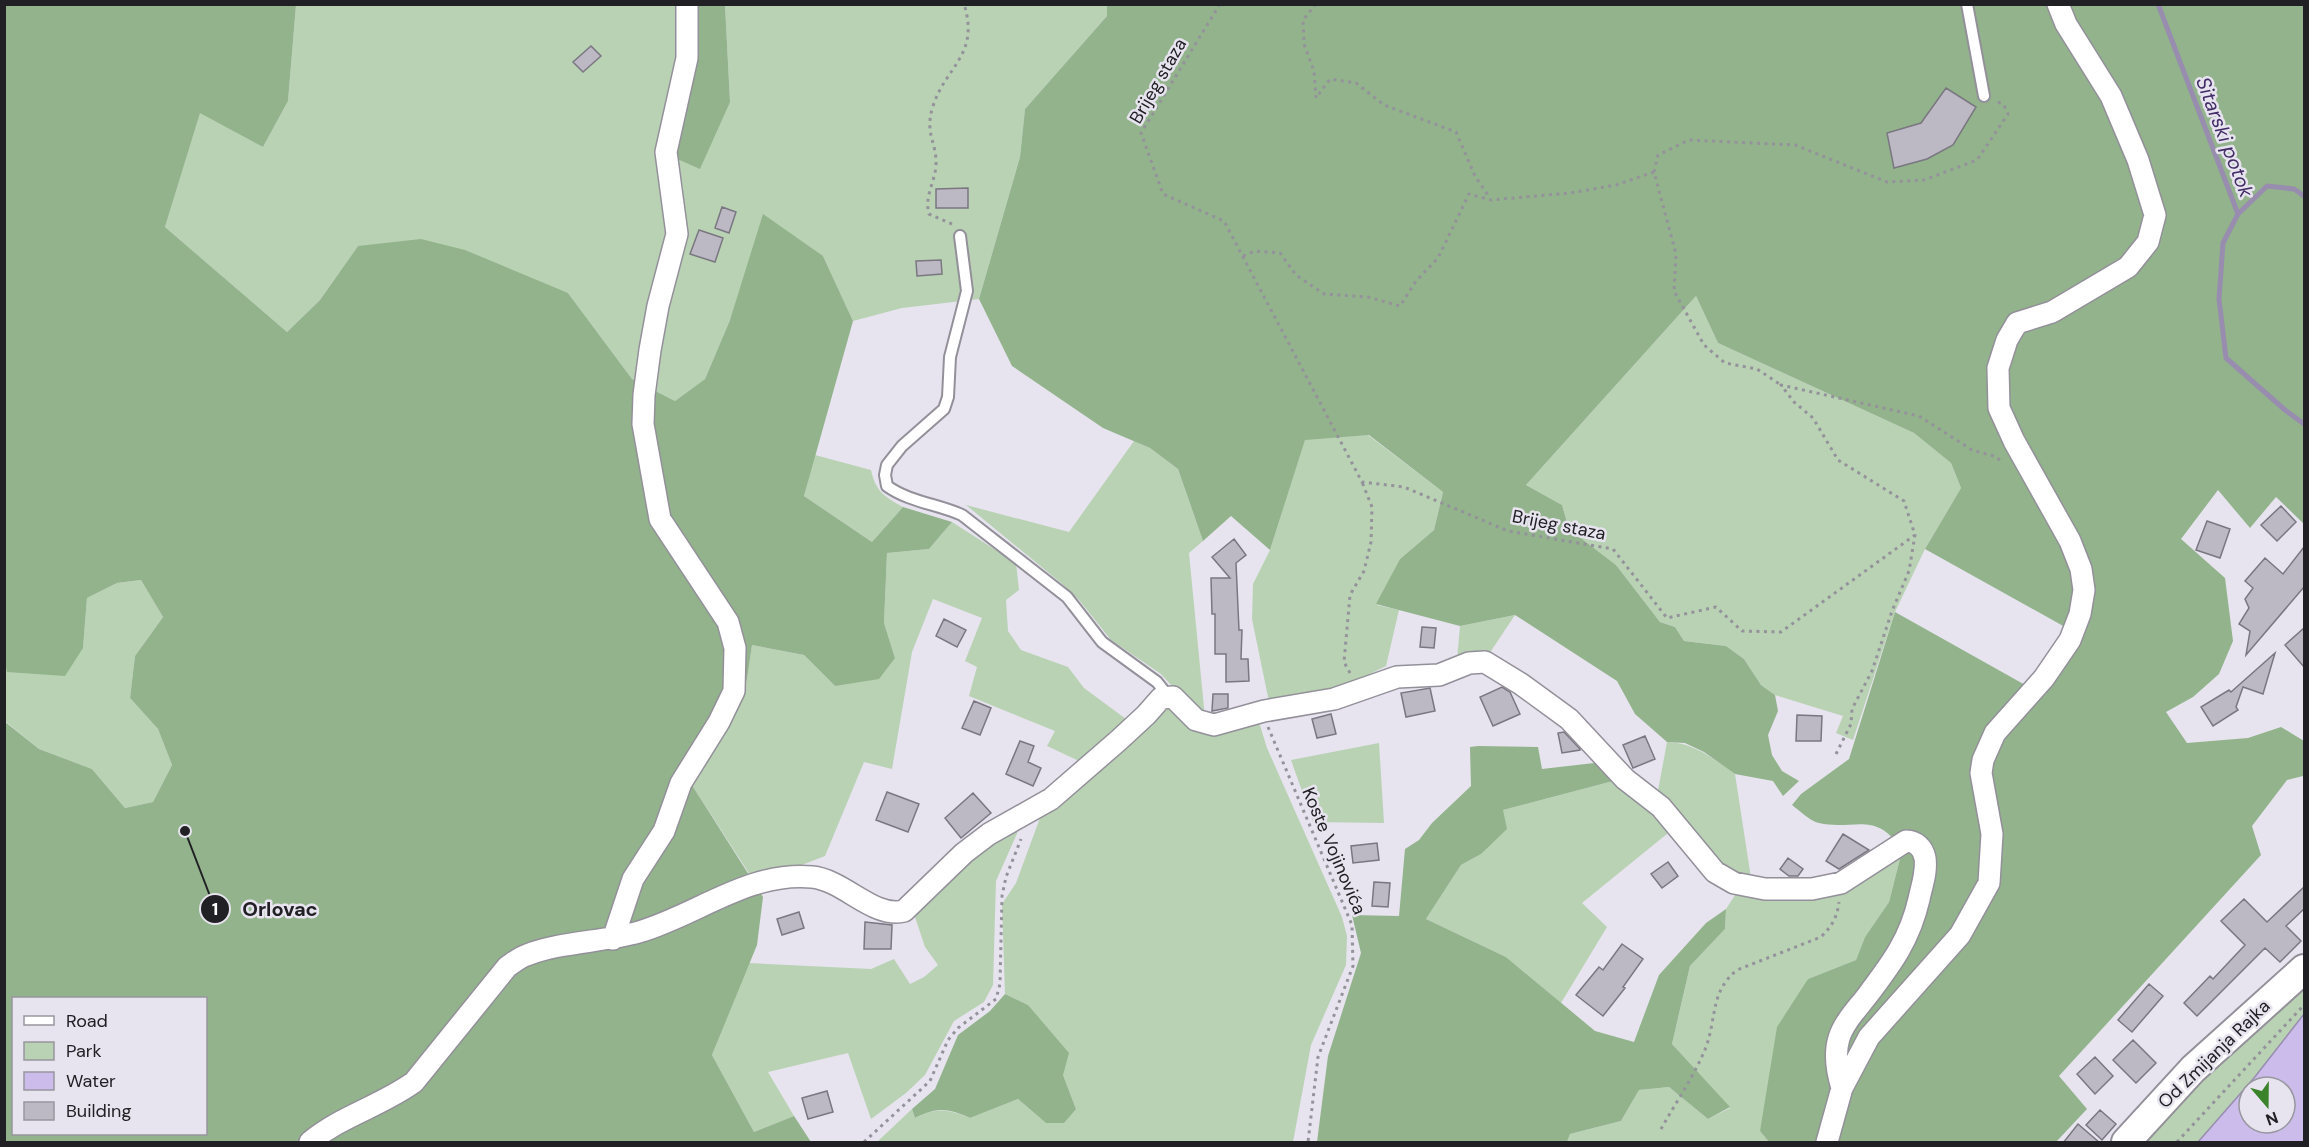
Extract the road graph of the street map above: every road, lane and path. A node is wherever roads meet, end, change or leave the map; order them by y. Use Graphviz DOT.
graph roads {
  1 [pos="687,4"];
  2 [pos="964,4"];
  3 [pos="1220,4"];
  4 [pos="1316,4"];
  5 [pos="1968,4"];
  6 [pos="2058,4"];
  7 [pos="1984,96"];
  8 [pos="1654,172"];
  9 [pos="1491,200"];
  10 [pos="960,236"];
  11 [pos="1243,256"];
  12 [pos="1782,385"];
  13 [pos="2003,462"];
  14 [pos="1362,482"];
  15 [pos="1916,535"];
  16 [pos="1358,690"];
  17 [pos="1168,696"];
  18 [pos="1264,711"];
  19 [pos="1836,754"];
  20 [pos="1032,809"];
  21 [pos="1842,883"];
  22 [pos="613,939"];
  23 [pos="2304,969"];
  24 [pos="2304,1005"];
  25 [pos="1842,1088"];
  26 [pos="1661,1129"];
  27 [pos="310,1143"];
  28 [pos="864,1143"];
  29 [pos="1308,1143"];
  30 [pos="1827,1143"];
  31 [pos="2126,1143"];
  32 [pos="2177,1143"];
  1 -- 22 [label="street"];
  2 -- 10 [label="path"];
  3 -- 11 [label="path, Brijeg staza"];
  4 -- 9 [label="path"];
  5 -- 7 [label="lane"];
  6 -- 25 [label="street"];
  7 -- 8 [label="path"];
  8 -- 9 [label="path"];
  8 -- 12 [label="path"];
  9 -- 11 [label="path"];
  10 -- 17 [label="lane"];
  11 -- 14 [label="path, Brijeg staza"];
  12 -- 13 [label="path"];
  12 -- 15 [label="path"];
  14 -- 15 [label="path, Brijeg staza"];
  14 -- 16 [label="path"];
  15 -- 19 [label="path"];
  16 -- 18 [label="street"];
  16 -- 21 [label="street"];
  17 -- 18 [label="street"];
  17 -- 20 [label="street"];
  18 -- 29 [label="path, Koste Vojinovića"];
  20 -- 22 [label="street"];
  20 -- 28 [label="path"];
  21 -- 25 [label="street"];
  21 -- 26 [label="path"];
  22 -- 27 [label="street"];
  23 -- 31 [label="street, Od Zmijanja Rajka"];
  24 -- 32 [label="path"];
  25 -- 30 [label="street"];
}
